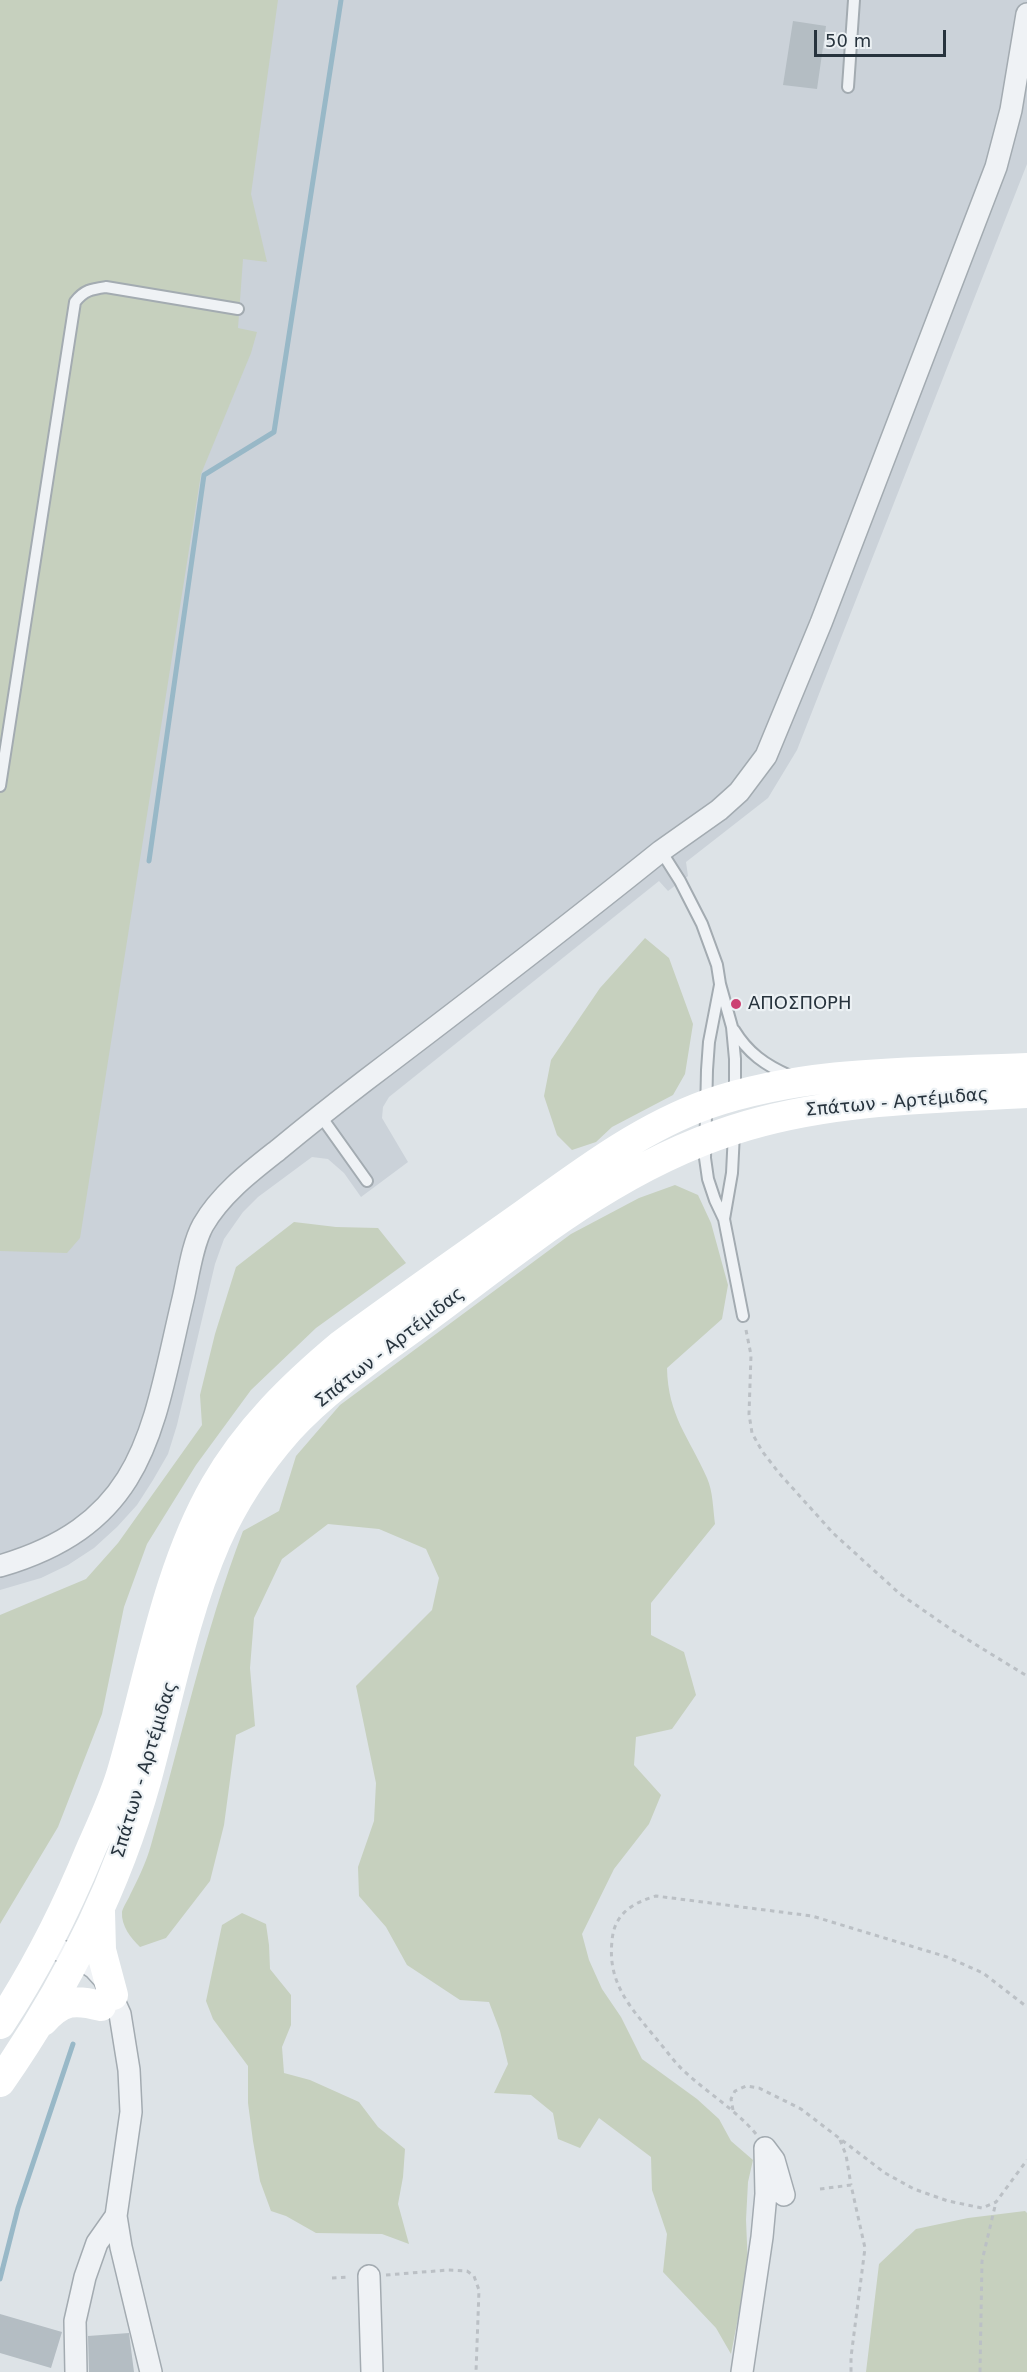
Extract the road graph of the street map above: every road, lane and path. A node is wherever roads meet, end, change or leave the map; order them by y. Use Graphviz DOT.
graph roads {
  1 [pos="854,0"];
  2 [pos="1027,14"];
  3 [pos="848,87"];
  4 [pos="238,309"];
  5 [pos="0,786"];
  6 [pos="661,852"];
  7 [pos="720,984"];
  8 [pos="732,1027"];
  9 [pos="1027,1068"];
  10 [pos="801,1081"];
  11 [pos="1027,1093"];
  12 [pos="729,1111"];
  13 [pos="320,1115"];
  14 [pos="705,1140"];
  15 [pos="367,1180"];
  16 [pos="724,1219"];
  17 [pos="743,1316"];
  18 [pos="0,1566"];
  19 [pos="1027,1676"];
  20 [pos="100,1904"];
  21 [pos="42,1956"];
  22 [pos="72,1966"];
  23 [pos="107,2000"];
  24 [pos="1027,2007"];
  25 [pos="0,2024"];
  26 [pos="37,2028"];
  27 [pos="0,2082"];
  28 [pos="734,2112"];
  29 [pos="840,2140"];
  30 [pos="765,2148"];
  31 [pos="1027,2160"];
  32 [pos="851,2185"];
  33 [pos="820,2189"];
  34 [pos="784,2195"];
  35 [pos="996,2202"];
  36 [pos="116,2216"];
  37 [pos="369,2276"];
  38 [pos="332,2278"];
  39 [pos="76,2372"];
  40 [pos="151,2372"];
  41 [pos="372,2372"];
  42 [pos="476,2372"];
  43 [pos="742,2372"];
  44 [pos="851,2372"];
  45 [pos="980,2372"];
  1 -- 3 [label="lane"];
  2 -- 6 [label="street"];
  4 -- 5 [label="lane"];
  6 -- 7 [label="lane"];
  6 -- 13 [label="street"];
  7 -- 8 [label="lane"];
  7 -- 12 [label="lane"];
  8 -- 10 [label="lane"];
  8 -- 12 [label="lane"];
  9 -- 10 [label="main road, Σπάτων - Αρτέμιδας"];
  10 -- 12 [label="main road, Σπάτων - Αρτέμιδας"];
  11 -- 12 [label="main road, Σπάτων - Αρτέμιδας"];
  12 -- 14 [label="main road, Σπάτων - Αρτέμιδας"];
  12 -- 16 [label="lane"];
  12 -- 21 [label="main road, Σπάτων - Αρτέμιδας"];
  13 -- 15 [label="lane"];
  13 -- 18 [label="street"];
  14 -- 16 [label="lane"];
  14 -- 20 [label="main road, Σπάτων - Αρτέμιδας"];
  16 -- 17 [label="lane"];
  17 -- 19 [label="path"];
  20 -- 22 [label="main road, Σπάτων - Αρτέμιδας"];
  20 -- 23 [label="main road"];
  21 -- 22 [label="street"];
  21 -- 25 [label="main road, Σπάτων - Αρτέμιδας"];
  22 -- 23 [label="street"];
  22 -- 26 [label="main road, Σπάτων - Αρτέμιδας"];
  23 -- 26 [label="main road"];
  23 -- 36 [label="street"];
  24 -- 28 [label="path"];
  26 -- 27 [label="main road, Σπάτων - Αρτέμιδας"];
  28 -- 29 [label="path"];
  28 -- 30 [label="path"];
  29 -- 32 [label="path"];
  29 -- 35 [label="path"];
  30 -- 34 [label="street"];
  30 -- 43 [label="street"];
  31 -- 35 [label="path"];
  32 -- 33 [label="path"];
  32 -- 44 [label="path"];
  35 -- 45 [label="path"];
  36 -- 39 [label="street"];
  36 -- 40 [label="street"];
  37 -- 38 [label="path"];
  37 -- 41 [label="street"];
  37 -- 42 [label="path"];
}
